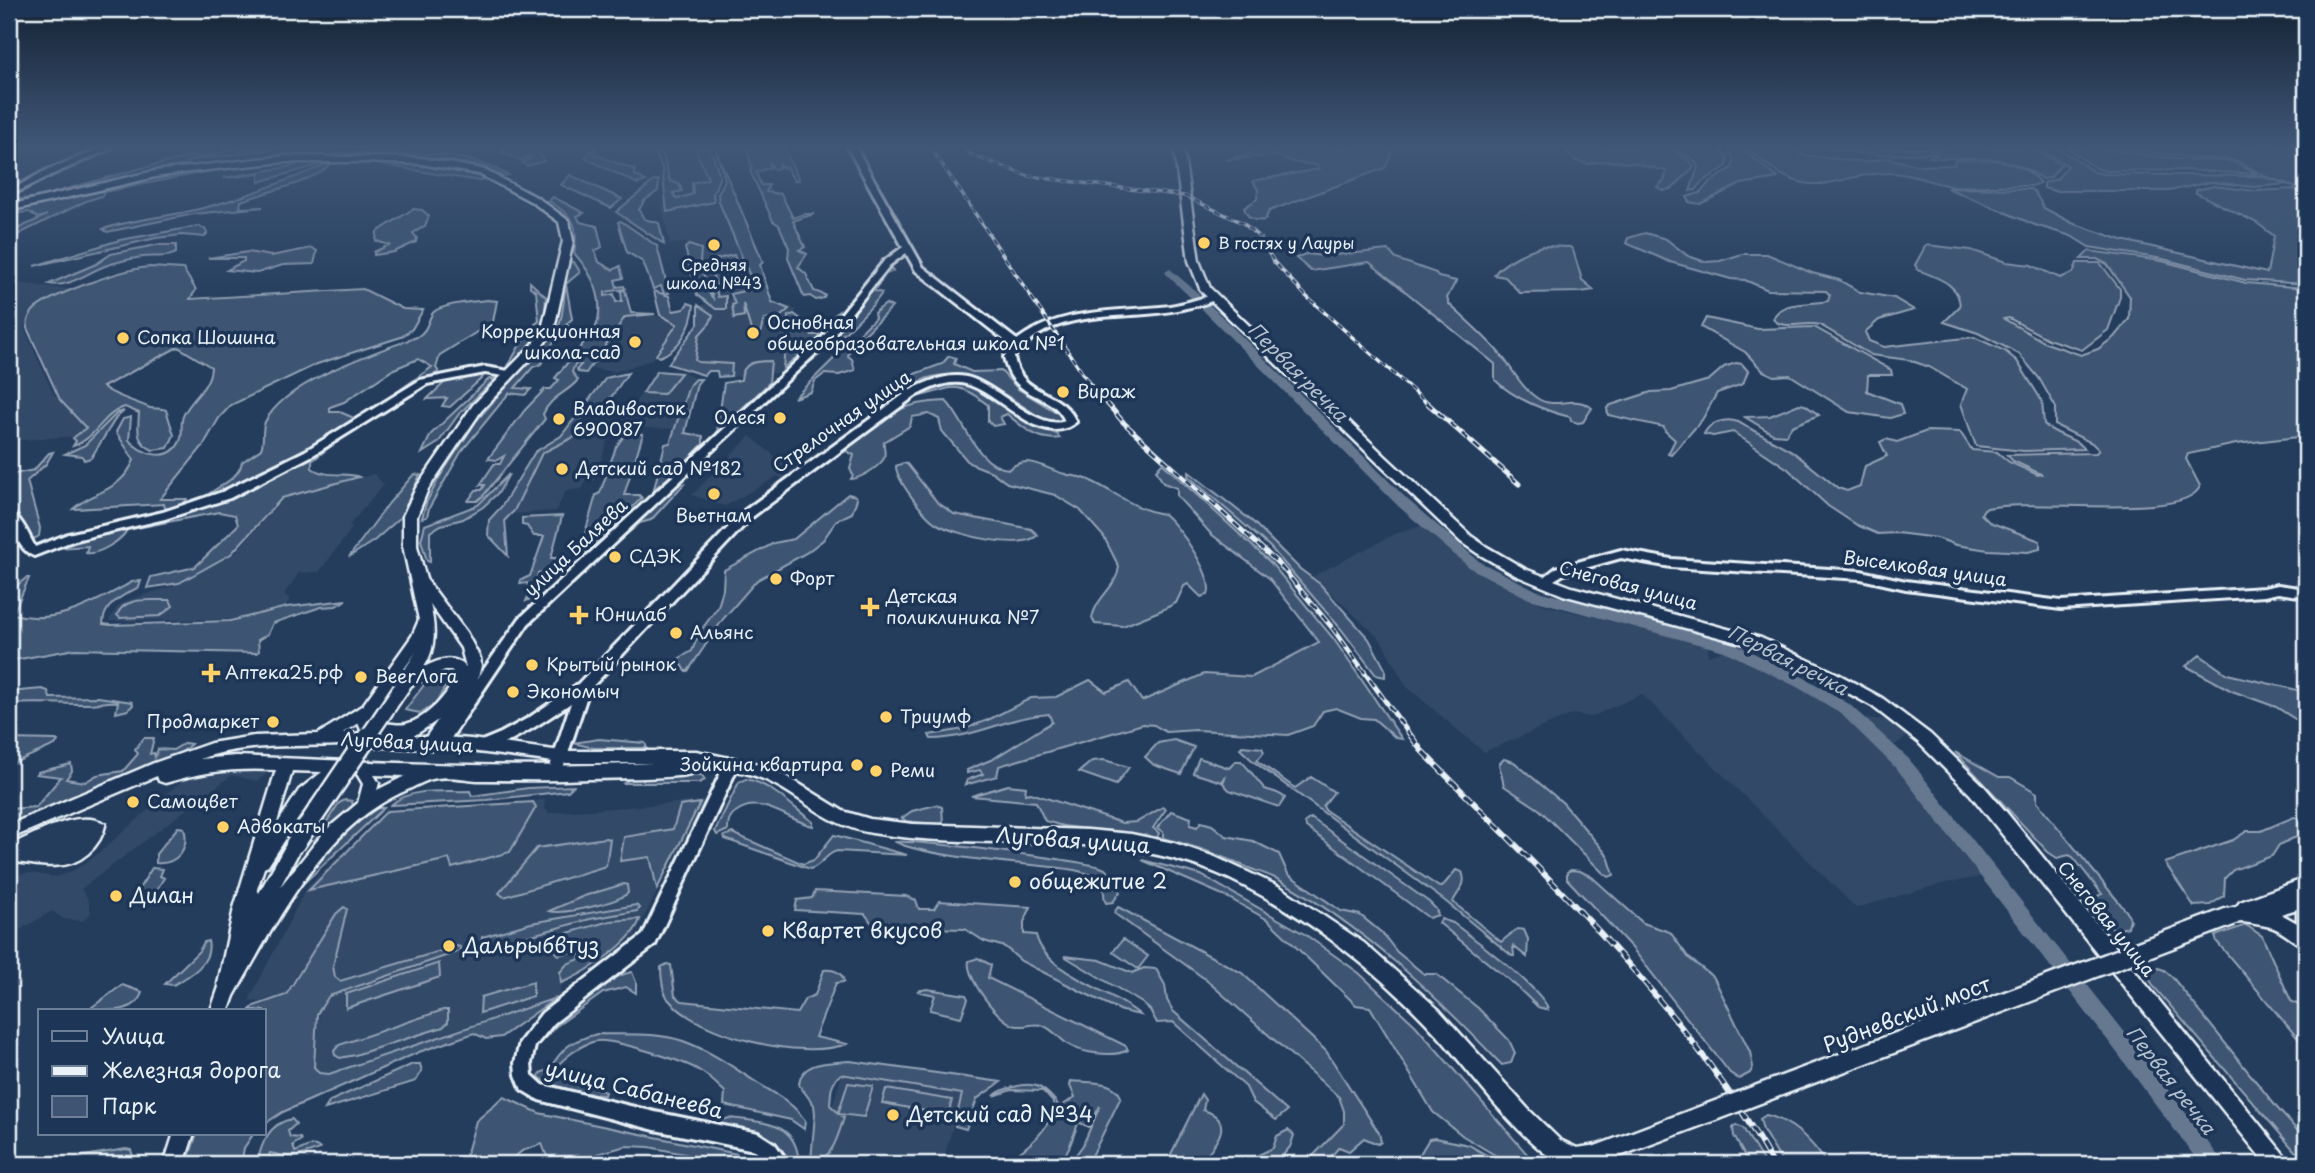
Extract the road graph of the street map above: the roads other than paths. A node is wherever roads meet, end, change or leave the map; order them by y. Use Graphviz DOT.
graph roads {
  1 [pos="32,203"];
  2 [pos="539,203"];
  3 [pos="881,203"];
  4 [pos="1186,203"];
  5 [pos="9,208"];
  6 [pos="905,249"];
  7 [pos="1212,298"];
  8 [pos="1180,307"];
  9 [pos="1017,345"];
  10 [pos="509,374"];
  11 [pos="9,515"];
  12 [pos="419,579"];
  13 [pos="1544,582"];
  14 [pos="2306,593"];
  15 [pos="416,655"];
  16 [pos="405,682"];
  17 [pos="583,688"];
  18 [pos="364,713"];
  19 [pos="406,730"];
  20 [pos="321,739"];
  21 [pos="389,741"];
  22 [pos="435,743"];
  23 [pos="482,747"];
  24 [pos="561,757"];
  25 [pos="703,762"];
  26 [pos="286,764"];
  27 [pos="732,764"];
  28 [pos="341,766"];
  29 [pos="360,766"];
  30 [pos="437,771"];
  31 [pos="555,773"];
  32 [pos="117,789"];
  33 [pos="277,790"];
  34 [pos="305,795"];
  35 [pos="366,803"];
  36 [pos="9,832"];
  37 [pos="295,844"];
  38 [pos="318,851"];
  39 [pos="254,875"];
  40 [pos="2306,885"];
  41 [pos="2306,898"];
  42 [pos="263,902"];
  43 [pos="2272,904"];
  44 [pos="2306,907"];
  45 [pos="2243,915"];
  46 [pos="2306,930"];
  47 [pos="2306,938"];
  48 [pos="222,1003"];
  49 [pos="184,1134"];
  50 [pos="1597,1155"];
  51 [pos="174,1164"];
  52 [pos="780,1164"];
  53 [pos="2279,1164"];
  1 -- 5 [label="main road"];
  2 -- 10 [label="main road"];
  3 -- 6 [label="main road"];
  4 -- 7 [label="main road, Снеговая улица"];
  6 -- 9 [label="main road"];
  6 -- 22 [label="main road, улица Баляева"];
  7 -- 8 [label="main road"];
  7 -- 13 [label="main road, Снеговая улица"];
  8 -- 9 [label="main road"];
  9 -- 17 [label="main road, Стрелочная улица"];
  10 -- 11 [label="main road"];
  10 -- 12 [label="main road"];
  12 -- 15 [label="main road"];
  12 -- 22 [label="main road"];
  13 -- 14 [label="main road, Выселковая улица"];
  13 -- 53 [label="main road, Снеговая улица"];
  15 -- 16 [label="main road"];
  15 -- 18 [label="main road"];
  16 -- 19 [label="main road"];
  16 -- 37 [label="main road, bridge"];
  17 -- 23 [label="main road, Стрелочная улица"];
  17 -- 24 [label="main road, Стрелочная улица"];
  18 -- 19 [label="main road"];
  18 -- 20 [label="main road"];
  19 -- 21 [label="main road"];
  19 -- 22 [label="main road"];
  20 -- 21 [label="main road, Луговая улица"];
  20 -- 32 [label="main road, Луговая улица"];
  21 -- 22 [label="main road, Луговая улица"];
  22 -- 23 [label="main road, Луговая улица"];
  23 -- 24 [label="main road, Луговая улица"];
  24 -- 25 [label="main road, Луговая улица"];
  24 -- 31 [label="main road, Стрелочная улица"];
  25 -- 27 [label="main road, Луговая улица"];
  25 -- 31 [label="main road, Луговая улица"];
  26 -- 28 [label="main road, Луговая улица"];
  26 -- 32 [label="main road, Луговая улица"];
  26 -- 33 [label="main road"];
  27 -- 50 [label="main road, Луговая улица"];
  27 -- 52 [label="main road, улица Сабанеева"];
  28 -- 29 [label="main road, Луговая улица"];
  28 -- 34 [label="main road"];
  29 -- 30 [label="main road, Луговая улица"];
  29 -- 35 [label="main road"];
  30 -- 31 [label="main road, Луговая улица"];
  30 -- 35 [label="main road"];
  32 -- 36 [label="main road, Луговая улица"];
  33 -- 34 [label="main road"];
  33 -- 39 [label="main road"];
  34 -- 39 [label="main road"];
  35 -- 38 [label="main road"];
  37 -- 38 [label="main road"];
  37 -- 42 [label="main road"];
  38 -- 48 [label="main road"];
  39 -- 42 [label="main road"];
  39 -- 48 [label="main road"];
  40 -- 43 [label="main road"];
  41 -- 43 [label="main road"];
  42 -- 48 [label="main road"];
  43 -- 45 [label="main road, Рудневский мост"];
  43 -- 47 [label="main road"];
  44 -- 46 [label="main road"];
  45 -- 47 [label="main road"];
  45 -- 50 [label="main road, Рудневский мост, bridge"];
  49 -- 51 [label="main road"];
}
